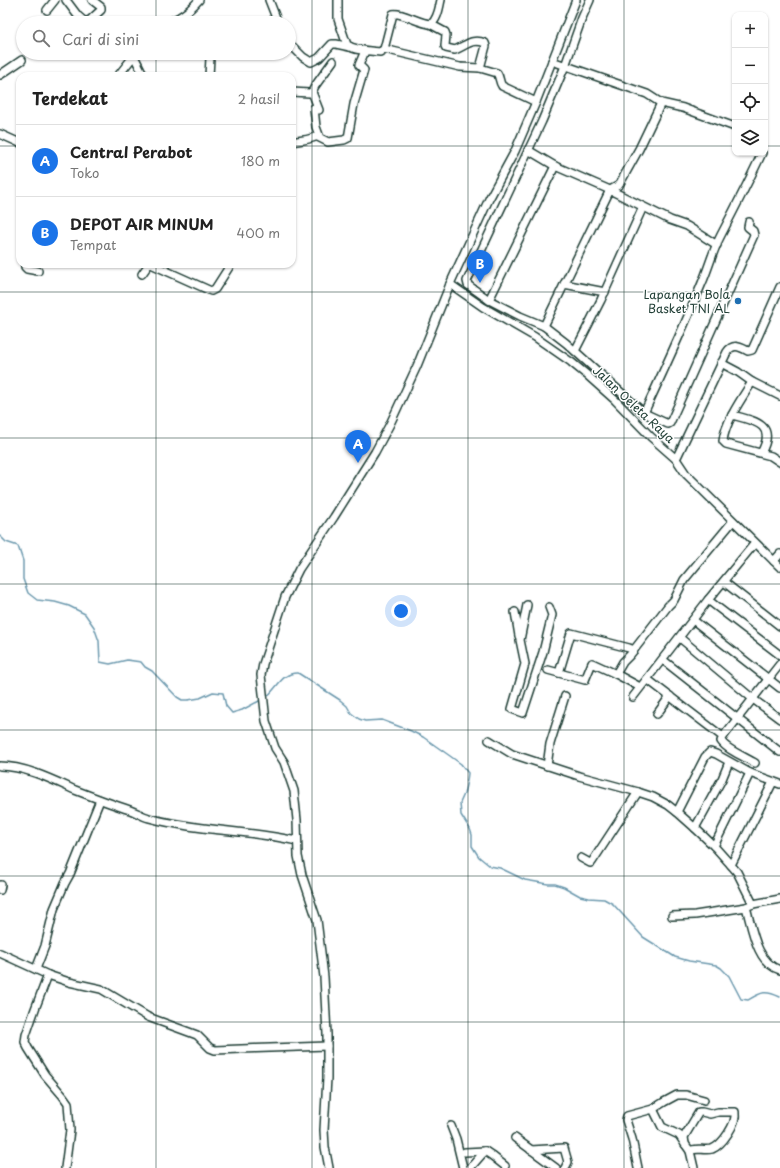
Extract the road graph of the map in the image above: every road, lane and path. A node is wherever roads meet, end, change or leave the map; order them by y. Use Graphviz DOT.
graph roads {
  1 [pos="55,0"];
  2 [pos="66,0"];
  3 [pos="92,0"];
  4 [pos="269,0"];
  5 [pos="338,0"];
  6 [pos="441,0"];
  7 [pos="576,0"];
  8 [pos="590,0"];
  9 [pos="196,1"];
  10 [pos="47,10"];
  11 [pos="78,16"];
  12 [pos="94,16"];
  13 [pos="181,16"];
  14 [pos="275,16"];
  15 [pos="430,24"];
  16 [pos="351,47"];
  17 [pos="384,49"];
  18 [pos="296,50"];
  19 [pos="365,51"];
  20 [pos="22,60"];
  21 [pos="130,60"];
  22 [pos="137,60"];
  23 [pos="210,60"];
  24 [pos="333,61"];
  25 [pos="552,61"];
  26 [pos="565,66"];
  27 [pos="480,68"];
  28 [pos="121,72"];
  29 [pos="142,72"];
  30 [pos="209,72"];
  31 [pos="0,75"];
  32 [pos="296,92"];
  33 [pos="312,92"];
  34 [pos="536,102"];
  35 [pos="661,103"];
  36 [pos="732,126"];
  37 [pos="0,134"];
  38 [pos="318,137"];
  39 [pos="16,141"];
  40 [pos="296,141"];
  41 [pos="528,150"];
  42 [pos="761,156"];
  43 [pos="555,166"];
  44 [pos="610,190"];
  45 [pos="643,207"];
  46 [pos="749,222"];
  47 [pos="717,245"];
  48 [pos="26,268"];
  49 [pos="147,268"];
  50 [pos="159,268"];
  51 [pos="228,268"];
  52 [pos="38,271"];
  53 [pos="142,274"];
  54 [pos="450,284"];
  55 [pos="564,284"];
  56 [pos="780,287"];
  57 [pos="605,292"];
  58 [pos="489,300"];
  59 [pos="544,326"];
  60 [pos="575,351"];
  61 [pos="721,363"];
  62 [pos="752,382"];
  63 [pos="780,396"];
  64 [pos="644,413"];
  65 [pos="732,415"];
  66 [pos="761,453"];
  67 [pos="676,459"];
  68 [pos="780,462"];
  69 [pos="733,521"];
  70 [pos="755,543"];
  71 [pos="780,554"];
  72 [pos="774,562"];
  73 [pos="780,567"];
  74 [pos="724,582"];
  75 [pos="708,600"];
  76 [pos="527,605"];
  77 [pos="549,607"];
  78 [pos="515,612"];
  79 [pos="692,621"];
  80 [pos="780,626"];
  81 [pos="680,638"];
  82 [pos="520,640"];
  83 [pos="634,650"];
  84 [pos="780,655"];
  85 [pos="525,660"];
  86 [pos="663,660"];
  87 [pos="780,664"];
  88 [pos="538,666"];
  89 [pos="548,670"];
  90 [pos="559,673"];
  91 [pos="616,674"];
  92 [pos="648,679"];
  93 [pos="768,679"];
  94 [pos="640,687"];
  95 [pos="780,688"];
  96 [pos="565,696"];
  97 [pos="670,696"];
  98 [pos="633,697"];
  99 [pos="754,699"];
  100 [pos="657,714"];
  101 [pos="738,719"];
  102 [pos="780,719"];
  103 [pos="723,737"];
  104 [pos="488,740"];
  105 [pos="780,752"];
  106 [pos="729,762"];
  107 [pos="755,763"];
  108 [pos="0,766"];
  109 [pos="547,766"];
  110 [pos="750,773"];
  111 [pos="773,782"];
  112 [pos="780,784"];
  113 [pos="638,792"];
  114 [pos="100,800"];
  115 [pos="677,812"];
  116 [pos="695,828"];
  117 [pos="297,841"];
  118 [pos="714,846"];
  119 [pos="581,858"];
  120 [pos="732,865"];
  121 [pos="780,899"];
  122 [pos="750,906"];
  123 [pos="672,916"];
  124 [pos="0,953"];
  125 [pos="36,969"];
  126 [pos="780,970"];
  127 [pos="48,975"];
  128 [pos="327,1046"];
  129 [pos="704,1100"];
  130 [pos="653,1109"];
  131 [pos="451,1126"];
  132 [pos="515,1138"];
  133 [pos="685,1144"];
  134 [pos="531,1150"];
  135 [pos="690,1151"];
  136 [pos="465,1152"];
  137 [pos="485,1152"];
  138 [pos="568,1166"];
  139 [pos="505,1167"];
  140 [pos="65,1168"];
  141 [pos="329,1168"];
  142 [pos="463,1168"];
  143 [pos="470,1168"];
  144 [pos="556,1168"];
  145 [pos="638,1168"];
  146 [pos="694,1168"];
  1 -- 10 [label="street"];
  2 -- 11 [label="street"];
  3 -- 12 [label="street"];
  4 -- 14 [label="street"];
  5 -- 16 [label="street"];
  6 -- 15 [label="street"];
  7 -- 25 [label="street"];
  8 -- 26 [label="street"];
  9 -- 13 [label="street"];
  15 -- 17 [label="street"];
  15 -- 27 [label="street"];
  16 -- 18 [label="street"];
  16 -- 19 [label="street"];
  17 -- 19 [label="street"];
  17 -- 27 [label="street"];
  19 -- 38 [label="street"];
  20 -- 31 [label="street"];
  21 -- 28 [label="street"];
  22 -- 29 [label="street"];
  23 -- 30 [label="street"];
  24 -- 33 [label="street"];
  25 -- 26 [label="street"];
  25 -- 34 [label="street"];
  26 -- 35 [label="street"];
  26 -- 41 [label="street"];
  27 -- 34 [label="street"];
  32 -- 33 [label="street"];
  33 -- 38 [label="street"];
  34 -- 54 [label="street"];
  35 -- 36 [label="street"];
  35 -- 44 [label="street"];
  37 -- 39 [label="street"];
  38 -- 40 [label="street"];
  41 -- 43 [label="street"];
  41 -- 58 [label="street"];
  42 -- 47 [label="street"];
  43 -- 44 [label="street"];
  43 -- 58 [label="street"];
  44 -- 45 [label="street"];
  44 -- 55 [label="street"];
  45 -- 47 [label="street"];
  45 -- 57 [label="street"];
  46 -- 64 [label="street"];
  47 -- 64 [label="street"];
  48 -- 52 [label="street"];
  49 -- 53 [label="street"];
  50 -- 51 [label="street"];
  54 -- 67 [label="street, Jalan Oeleta Raya"];
  54 -- 117 [label="street"];
  55 -- 57 [label="street"];
  55 -- 59 [label="street"];
  56 -- 61 [label="street"];
  57 -- 60 [label="street"];
  58 -- 59 [label="street"];
  59 -- 60 [label="street"];
  60 -- 64 [label="street"];
  61 -- 62 [label="street"];
  61 -- 67 [label="street"];
  62 -- 63 [label="street"];
  62 -- 65 [label="street"];
  65 -- 66 [label="street"];
  65 -- 66 [label="street"];
  66 -- 68 [label="street"];
  67 -- 69 [label="street, Jalan Oeleta Raya"];
  69 -- 70 [label="street, Jalan Oeleta Raya"];
  69 -- 83 [label="street"];
  70 -- 72 [label="street, Jalan Oeleta Raya"];
  70 -- 74 [label="street"];
  71 -- 72 [label="street"];
  72 -- 73 [label="street, Jalan Oeleta Raya"];
  74 -- 75 [label="street"];
  74 -- 80 [label="street"];
  75 -- 79 [label="street"];
  75 -- 84 [label="street"];
  76 -- 82 [label="street"];
  77 -- 88 [label="street"];
  78 -- 82 [label="street"];
  79 -- 81 [label="street"];
  79 -- 93 [label="street"];
  81 -- 86 [label="street"];
  81 -- 99 [label="street"];
  82 -- 85 [label="street"];
  83 -- 90 [label="street"];
  83 -- 91 [label="street"];
  85 -- 88 [label="street"];
  85 -- 88 [label="street"];
  86 -- 92 [label="street"];
  86 -- 101 [label="street"];
  87 -- 93 [label="street"];
  89 -- 90 [label="street"];
  90 -- 91 [label="street"];
  91 -- 94 [label="street"];
  92 -- 94 [label="street"];
  92 -- 97 [label="street"];
  93 -- 95 [label="street"];
  93 -- 99 [label="street"];
  94 -- 98 [label="street"];
  96 -- 109 [label="street"];
  97 -- 100 [label="street"];
  97 -- 103 [label="street"];
  99 -- 101 [label="street"];
  99 -- 102 [label="street"];
  101 -- 103 [label="street"];
  101 -- 105 [label="street"];
  103 -- 107 [label="street"];
  104 -- 109 [label="street"];
  106 -- 110 [label="street"];
  106 -- 115 [label="street"];
  106 -- 116 [label="street"];
  108 -- 114 [label="street"];
  109 -- 113 [label="street"];
  110 -- 111 [label="street"];
  110 -- 118 [label="street"];
  111 -- 112 [label="street"];
  111 -- 120 [label="street"];
  113 -- 115 [label="street"];
  113 -- 119 [label="street"];
  114 -- 117 [label="street"];
  114 -- 125 [label="street"];
  115 -- 116 [label="street"];
  116 -- 118 [label="street"];
  117 -- 128 [label="street"];
  118 -- 120 [label="street"];
  120 -- 122 [label="street"];
  121 -- 122 [label="street"];
  122 -- 123 [label="street"];
  122 -- 126 [label="street"];
  124 -- 125 [label="street"];
  125 -- 127 [label="street"];
  127 -- 128 [label="street"];
  127 -- 140 [label="street"];
  128 -- 141 [label="street"];
  129 -- 130 [label="street"];
  130 -- 133 [label="street"];
  130 -- 145 [label="street"];
  131 -- 142 [label="street"];
  132 -- 134 [label="street"];
  133 -- 135 [label="street"];
  133 -- 135 [label="street"];
  134 -- 138 [label="street"];
  134 -- 144 [label="street"];
  135 -- 146 [label="street"];
  136 -- 137 [label="street"];
  137 -- 139 [label="street"];
  137 -- 143 [label="street"];
}
